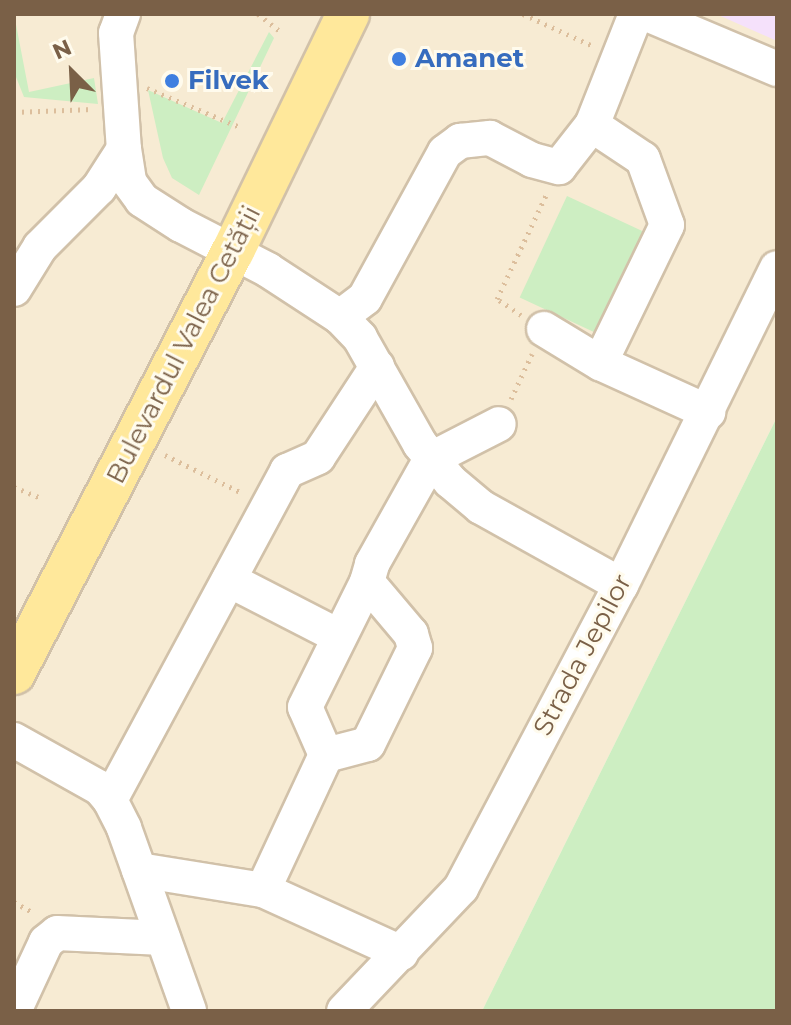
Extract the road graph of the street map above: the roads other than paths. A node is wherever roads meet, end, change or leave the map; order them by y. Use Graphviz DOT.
graph roads {
  1 [pos="348,14"];
  2 [pos="636,14"];
  3 [pos="647,14"];
  4 [pos="117,20"];
  5 [pos="777,69"];
  6 [pos="592,125"];
  7 [pos="124,149"];
  8 [pos="27,242"];
  9 [pos="233,251"];
  10 [pos="777,268"];
  11 [pos="14,289"];
  12 [pos="340,317"];
  13 [pos="544,329"];
  14 [pos="600,363"];
  15 [pos="377,367"];
  16 [pos="708,412"];
  17 [pos="499,424"];
  18 [pos="431,459"];
  19 [pos="229,580"];
  20 [pos="367,582"];
  21 [pos="621,585"];
  22 [pos="338,636"];
  23 [pos="14,673"];
  24 [pos="14,740"];
  25 [pos="326,755"];
  26 [pos="110,800"];
  27 [pos="139,870"];
  28 [pos="263,890"];
  29 [pos="163,938"];
  30 [pos="401,953"];
  31 [pos="14,1011"];
  32 [pos="189,1011"];
  33 [pos="344,1011"];
  1 -- 9 [label="main road, Bulevardul Valea Cetății"];
  2 -- 6 [label="street"];
  3 -- 5 [label="street"];
  4 -- 7 [label="street"];
  6 -- 12 [label="street"];
  6 -- 14 [label="street"];
  7 -- 8 [label="street"];
  7 -- 9 [label="street"];
  8 -- 11 [label="street"];
  9 -- 12 [label="street"];
  9 -- 23 [label="main road, Bulevardul Valea Cetății"];
  10 -- 16 [label="street, Strada Jepilor"];
  12 -- 15 [label="street"];
  13 -- 14 [label="street"];
  14 -- 16 [label="street"];
  15 -- 18 [label="street"];
  15 -- 19 [label="street"];
  16 -- 21 [label="street, Strada Jepilor"];
  17 -- 18 [label="street"];
  18 -- 20 [label="street"];
  18 -- 21 [label="street"];
  19 -- 22 [label="street"];
  19 -- 26 [label="street"];
  20 -- 22 [label="street"];
  20 -- 25 [label="street"];
  21 -- 30 [label="street, Strada Jepilor"];
  22 -- 25 [label="street"];
  24 -- 26 [label="street"];
  25 -- 28 [label="street"];
  26 -- 27 [label="street"];
  27 -- 28 [label="street"];
  27 -- 29 [label="street"];
  28 -- 30 [label="street"];
  29 -- 31 [label="street"];
  29 -- 32 [label="street"];
  30 -- 33 [label="street, Strada Jepilor"];
}
